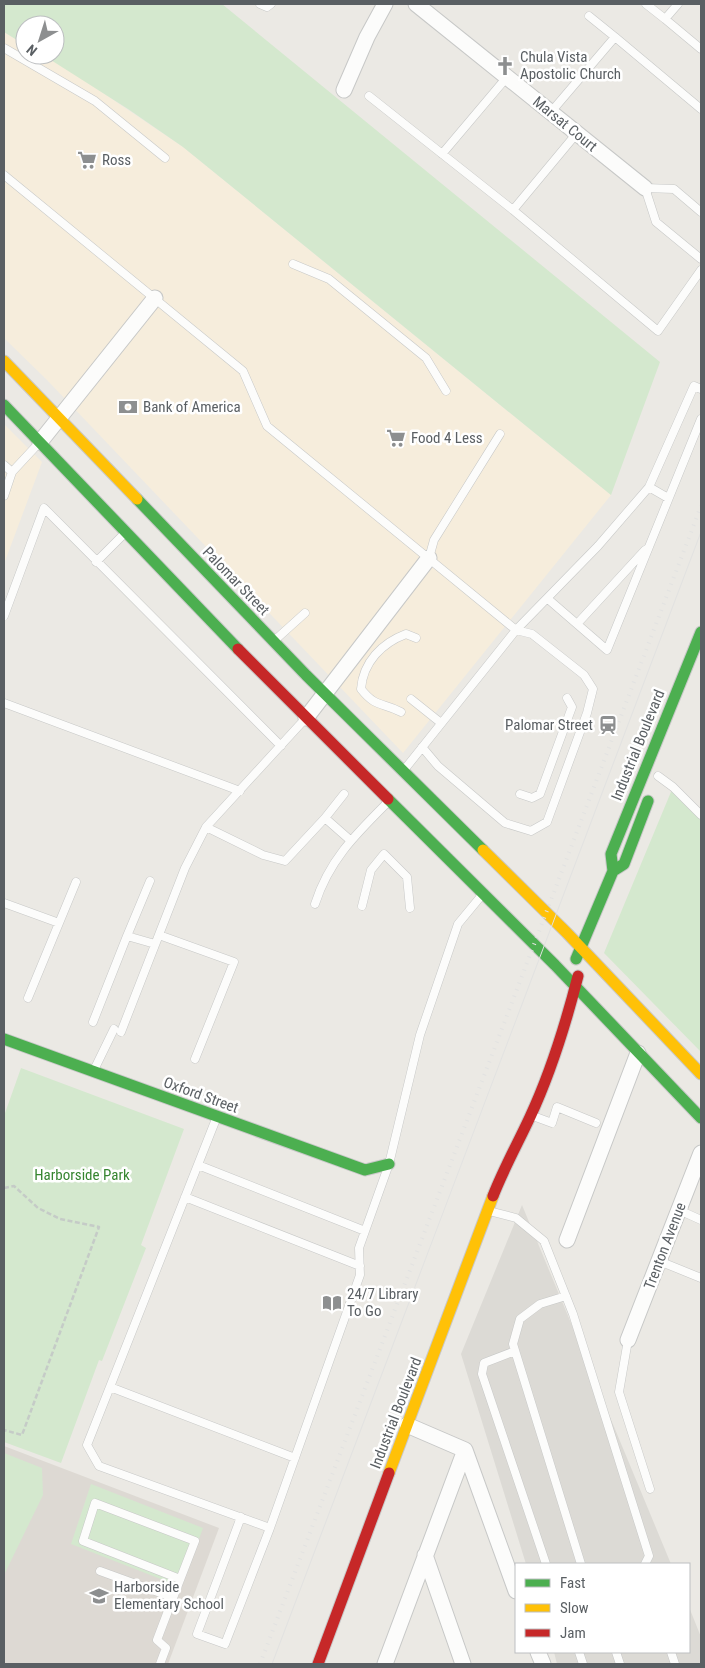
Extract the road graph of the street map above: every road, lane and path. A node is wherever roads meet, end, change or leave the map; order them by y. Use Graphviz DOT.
graph roads {
  1 [pos="260,4"];
  2 [pos="271,4"];
  3 [pos="384,4"];
  4 [pos="416,4"];
  5 [pos="646,4"];
  6 [pos="678,4"];
  7 [pos="589,16"];
  8 [pos="665,20"];
  9 [pos="615,37"];
  10 [pos="4,48"];
  11 [pos="701,49"];
  12 [pos="507,77"];
  13 [pos="344,90"];
  14 [pos="368,96"];
  15 [pos="701,109"];
  16 [pos="551,112"];
  17 [pos="577,133"];
  18 [pos="442,154"];
  19 [pos="165,158"];
  20 [pos="4,175"];
  21 [pos="645,188"];
  22 [pos="513,210"];
  23 [pos="701,212"];
  24 [pos="701,259"];
  25 [pos="293,264"];
  26 [pos="701,270"];
  27 [pos="155,298"];
  28 [pos="4,361"];
  29 [pos="701,389"];
  30 [pos="446,390"];
  31 [pos="4,405"];
  32 [pos="59,419"];
  33 [pos="701,419"];
  34 [pos="500,434"];
  35 [pos="40,442"];
  36 [pos="4,465"];
  37 [pos="12,472"];
  38 [pos="648,487"];
  39 [pos="4,496"];
  40 [pos="668,498"];
  41 [pos="126,532"];
  42 [pos="649,545"];
  43 [pos="429,558"];
  44 [pos="96,562"];
  45 [pos="548,598"];
  46 [pos="305,613"];
  47 [pos="4,616"];
  48 [pos="577,624"];
  49 [pos="516,630"];
  50 [pos="701,632"];
  51 [pos="416,638"];
  52 [pos="273,641"];
  53 [pos="701,660"];
  54 [pos="324,693"];
  55 [pos="567,698"];
  56 [pos="411,699"];
  57 [pos="4,702"];
  58 [pos="682,710"];
  59 [pos="401,712"];
  60 [pos="306,718"];
  61 [pos="442,723"];
  62 [pos="281,746"];
  63 [pos="422,747"];
  64 [pos="403,771"];
  65 [pos="656,780"];
  66 [pos="240,791"];
  67 [pos="344,794"];
  68 [pos="520,794"];
  69 [pos="389,801"];
  70 [pos="701,815"];
  71 [pos="325,818"];
  72 [pos="206,827"];
  73 [pos="350,840"];
  74 [pos="613,871"];
  75 [pos="150,881"];
  76 [pos="76,882"];
  77 [pos="483,894"];
  78 [pos="4,903"];
  79 [pos="315,904"];
  80 [pos="362,906"];
  81 [pos="410,908"];
  82 [pos="59,922"];
  83 [pos="159,935"];
  84 [pos="126,936"];
  85 [pos="155,944"];
  86 [pos="581,949"];
  87 [pos="567,977"];
  88 [pos="577,987"];
  89 [pos="561,991"];
  90 [pos="28,998"];
  91 [pos="93,1022"];
  92 [pos="6,1042"];
  93 [pos="638,1053"];
  94 [pos="195,1059"];
  95 [pos="94,1072"];
  96 [pos="701,1074"];
  97 [pos="531,1115"];
  98 [pos="517,1116"];
  99 [pos="217,1117"];
  100 [pos="701,1118"];
  101 [pos="596,1123"];
  102 [pos="701,1153"];
  103 [pos="389,1164"];
  104 [pos="198,1165"];
  105 [pos="502,1173"];
  106 [pos="4,1188"];
  107 [pos="185,1197"];
  108 [pos="679,1210"];
  109 [pos="489,1211"];
  110 [pos="701,1220"];
  111 [pos="365,1230"];
  112 [pos="567,1240"];
  113 [pos="659,1262"];
  114 [pos="360,1266"];
  115 [pos="701,1278"];
  116 [pos="566,1296"];
  117 [pos="628,1340"];
  118 [pos="515,1352"];
  119 [pos="110,1387"];
  120 [pos="407,1425"];
  121 [pos="4,1430"];
  122 [pos="465,1450"];
  123 [pos="295,1458"];
  124 [pos="650,1489"];
  125 [pos="241,1517"];
  126 [pos="270,1528"];
  127 [pos="425,1555"];
  128 [pos="546,1563"];
  129 [pos="581,1563"];
  130 [pos="646,1563"];
  131 [pos="100,1571"];
  132 [pos="180,1579"];
  133 [pos="515,1588"];
  134 [pos="171,1603"];
  135 [pos="160,1664"];
  136 [pos="318,1664"];
  137 [pos="385,1664"];
  138 [pos="462,1664"];
  1 -- 2 [label="lane"];
  3 -- 13 [label="street"];
  4 -- 12 [label="street, Marsat Court"];
  5 -- 8 [label="lane"];
  6 -- 8 [label="lane"];
  7 -- 9 [label="lane"];
  8 -- 11 [label="lane"];
  9 -- 15 [label="lane"];
  9 -- 16 [label="lane"];
  10 -- 19 [label="lane"];
  12 -- 16 [label="street, Marsat Court"];
  12 -- 18 [label="lane"];
  14 -- 18 [label="lane"];
  16 -- 17 [label="street, Marsat Court"];
  17 -- 21 [label="street, Marsat Court"];
  17 -- 22 [label="lane"];
  18 -- 22 [label="lane"];
  20 -- 27 [label="lane"];
  21 -- 23 [label="lane"];
  21 -- 24 [label="lane"];
  22 -- 26 [label="lane"];
  25 -- 30 [label="lane"];
  27 -- 32 [label="street"];
  27 -- 43 [label="lane"];
  28 -- 32 [label="main road, Palomar Street"];
  29 -- 38 [label="lane"];
  31 -- 35 [label="main road"];
  32 -- 35 [label="street"];
  32 -- 52 [label="main road, Palomar Street"];
  33 -- 40 [label="lane"];
  34 -- 43 [label="lane"];
  35 -- 37 [label="lane"];
  35 -- 41 [label="main road"];
  36 -- 37 [label="lane"];
  37 -- 39 [label="lane"];
  38 -- 40 [label="lane"];
  38 -- 45 [label="lane"];
  40 -- 42 [label="lane"];
  41 -- 44 [label="lane"];
  41 -- 60 [label="main road"];
  42 -- 48 [label="lane"];
  42 -- 48 [label="lane"];
  43 -- 49 [label="lane"];
  43 -- 54 [label="street"];
  44 -- 47 [label="lane"];
  44 -- 62 [label="lane"];
  45 -- 48 [label="lane"];
  45 -- 49 [label="lane"];
  46 -- 52 [label="lane"];
  49 -- 61 [label="lane"];
  49 -- 63 [label="lane"];
  50 -- 74 [label="main road, Industrial Boulevard"];
  51 -- 59 [label="lane"];
  52 -- 54 [label="main road, Palomar Street"];
  53 -- 58 [label="main road, Industrial Boulevard"];
  54 -- 60 [label="street"];
  54 -- 64 [label="main road, Palomar Street"];
  55 -- 68 [label="lane"];
  56 -- 61 [label="lane"];
  57 -- 66 [label="lane"];
  60 -- 62 [label="lane"];
  60 -- 69 [label="main road"];
  61 -- 63 [label="lane"];
  62 -- 66 [label="lane"];
  63 -- 64 [label="lane"];
  64 -- 86 [label="main road, Palomar Street"];
  65 -- 70 [label="lane"];
  65 -- 74 [label="main road, Industrial Boulevard"];
  66 -- 72 [label="lane"];
  67 -- 71 [label="lane"];
  69 -- 73 [label="lane"];
  69 -- 77 [label="main road"];
  71 -- 72 [label="lane"];
  71 -- 73 [label="lane"];
  72 -- 83 [label="lane"];
  73 -- 79 [label="lane"];
  74 -- 86 [label="main road, Industrial Boulevard"];
  75 -- 84 [label="lane"];
  76 -- 82 [label="lane"];
  77 -- 87 [label="main road"];
  77 -- 103 [label="lane"];
  78 -- 82 [label="lane"];
  80 -- 81 [label="lane"];
  82 -- 90 [label="lane"];
  83 -- 85 [label="lane"];
  83 -- 94 [label="lane"];
  84 -- 85 [label="lane"];
  84 -- 91 [label="lane"];
  85 -- 95 [label="lane"];
  86 -- 87 [label="main road, Industrial Boulevard"];
  86 -- 88 [label="main road, Industrial Boulevard"];
  86 -- 96 [label="main road, Palomar Street"];
  87 -- 88 [label="main road"];
  87 -- 89 [label="main road, Industrial Boulevard"];
  88 -- 93 [label="main road"];
  88 -- 97 [label="main road, Industrial Boulevard"];
  92 -- 95 [label="main road, Oxford Street"];
  93 -- 100 [label="main road"];
  93 -- 112 [label="street"];
  95 -- 99 [label="main road, Oxford Street"];
  97 -- 101 [label="lane"];
  97 -- 105 [label="main road, Industrial Boulevard"];
  98 -- 105 [label="main road, Industrial Boulevard"];
  99 -- 103 [label="main road, Oxford Street"];
  99 -- 104 [label="lane"];
  102 -- 108 [label="street, Trenton Avenue"];
  103 -- 111 [label="lane"];
  104 -- 107 [label="lane"];
  104 -- 111 [label="lane"];
  105 -- 109 [label="main road, Industrial Boulevard"];
  106 -- 121 [label="path"];
  107 -- 114 [label="lane"];
  107 -- 119 [label="lane"];
  108 -- 110 [label="lane"];
  108 -- 113 [label="street, Trenton Avenue"];
  109 -- 116 [label="lane"];
  109 -- 120 [label="main road, Industrial Boulevard"];
  111 -- 114 [label="lane"];
  113 -- 115 [label="lane"];
  113 -- 117 [label="street, Trenton Avenue"];
  114 -- 123 [label="lane"];
  116 -- 118 [label="lane"];
  116 -- 130 [label="lane"];
  117 -- 124 [label="lane"];
  118 -- 128 [label="lane"];
  118 -- 129 [label="lane"];
  119 -- 123 [label="lane"];
  119 -- 125 [label="lane"];
  120 -- 122 [label="street"];
  120 -- 136 [label="main road, Industrial Boulevard"];
  122 -- 127 [label="street"];
  122 -- 133 [label="street"];
  123 -- 126 [label="lane"];
  125 -- 126 [label="lane"];
  125 -- 126 [label="lane"];
  127 -- 137 [label="street"];
  127 -- 138 [label="street"];
  131 -- 134 [label="lane"];
  132 -- 132 [label="lane"];
  132 -- 134 [label="lane"];
  134 -- 135 [label="lane"];
}
